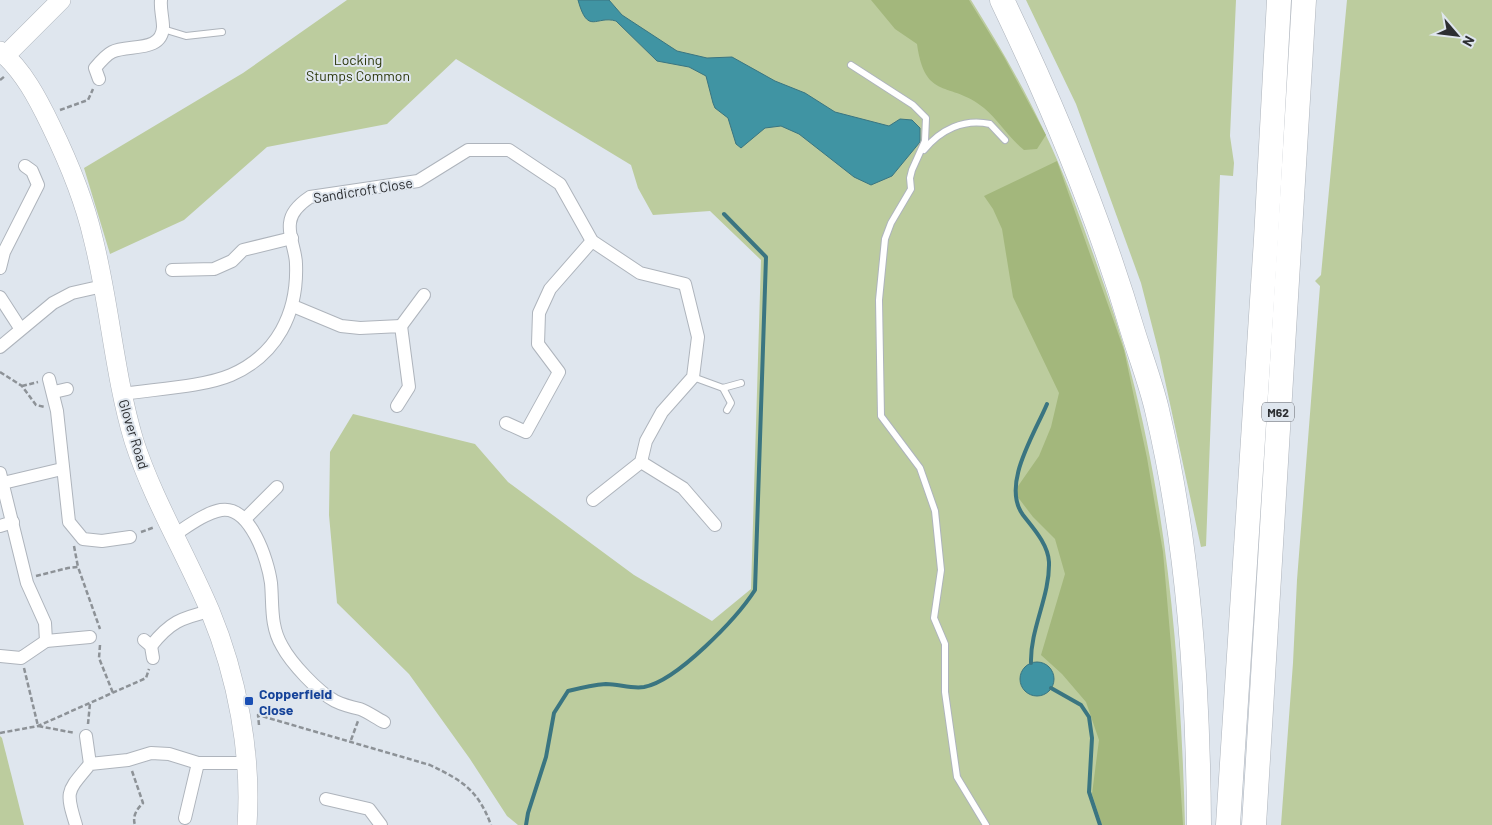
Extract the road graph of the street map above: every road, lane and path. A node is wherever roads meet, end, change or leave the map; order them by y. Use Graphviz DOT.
graph roads {
  1 [pos="61,0"];
  2 [pos="161,0"];
  3 [pos="990,0"];
  4 [pos="1002,0"];
  5 [pos="1279,0"];
  6 [pos="1304,0"];
  7 [pos="163,29"];
  8 [pos="222,32"];
  9 [pos="3,53"];
  10 [pos="851,65"];
  11 [pos="98,79"];
  12 [pos="47,117"];
  13 [pos="1005,140"];
  14 [pos="1068,147"];
  15 [pos="922,152"];
  16 [pos="25,166"];
  17 [pos="292,238"];
  18 [pos="592,241"];
  19 [pos="0,268"];
  20 [pos="172,270"];
  21 [pos="103,286"];
  22 [pos="424,295"];
  23 [pos="0,297"];
  24 [pos="293,306"];
  25 [pos="401,326"];
  26 [pos="20,328"];
  27 [pos="0,347"];
  28 [pos="0,372"];
  29 [pos="693,377"];
  30 [pos="49,379"];
  31 [pos="741,383"];
  32 [pos="22,386"];
  33 [pos="723,388"];
  34 [pos="67,389"];
  35 [pos="54,392"];
  36 [pos="122,394"];
  37 [pos="397,406"];
  38 [pos="727,410"];
  39 [pos="57,411"];
  40 [pos="506,423"];
  41 [pos="641,462"];
  42 [pos="62,469"];
  43 [pos="2,478"];
  44 [pos="277,487"];
  45 [pos="593,500"];
  46 [pos="245,519"];
  47 [pos="13,522"];
  48 [pos="715,525"];
  49 [pos="0,526"];
  50 [pos="171,528"];
  51 [pos="130,537"];
  52 [pos="26,579"];
  53 [pos="210,611"];
  54 [pos="97,637"];
  55 [pos="46,641"];
  56 [pos="149,648"];
  57 [pos="0,656"];
  58 [pos="21,658"];
  59 [pos="113,693"];
  60 [pos="90,703"];
  61 [pos="362,710"];
  62 [pos="384,722"];
  63 [pos="38,726"];
  64 [pos="259,728"];
  65 [pos="0,733"];
  66 [pos="86,736"];
  67 [pos="351,740"];
  68 [pos="128,760"];
  69 [pos="246,762"];
  70 [pos="90,764"];
  71 [pos="198,764"];
  72 [pos="326,799"];
  73 [pos="185,818"];
  74 [pos="76,825"];
  75 [pos="135,825"];
  76 [pos="247,825"];
  77 [pos="381,825"];
  78 [pos="491,825"];
  79 [pos="986,825"];
  80 [pos="1199,825"];
  81 [pos="1228,825"];
  82 [pos="1254,825"];
  1 -- 9 [label="street"];
  2 -- 7 [label="street"];
  3 -- 14 [label="highway"];
  4 -- 14 [label="highway"];
  5 -- 81 [label="highway, M62"];
  6 -- 82 [label="highway, M62"];
  7 -- 8 [label="lane"];
  7 -- 11 [label="street"];
  9 -- 12 [label="street, Glover Road"];
  10 -- 15 [label="lane"];
  11 -- 12 [label="path"];
  12 -- 21 [label="street, Glover Road"];
  13 -- 15 [label="lane"];
  14 -- 80 [label="highway"];
  15 -- 79 [label="lane"];
  16 -- 19 [label="street"];
  17 -- 18 [label="street, Sandicroft Close"];
  17 -- 20 [label="street"];
  17 -- 24 [label="street, Sandicroft Close"];
  18 -- 29 [label="street, Sandicroft Close"];
  18 -- 40 [label="street"];
  21 -- 26 [label="street"];
  21 -- 36 [label="street, Glover Road"];
  22 -- 25 [label="street"];
  23 -- 26 [label="street"];
  24 -- 25 [label="street"];
  24 -- 36 [label="street, Sandicroft Close"];
  25 -- 37 [label="street"];
  26 -- 27 [label="street"];
  28 -- 32 [label="path"];
  29 -- 33 [label="lane"];
  29 -- 41 [label="street"];
  30 -- 32 [label="path"];
  30 -- 35 [label="street"];
  31 -- 33 [label="lane"];
  32 -- 39 [label="path"];
  33 -- 38 [label="lane"];
  34 -- 35 [label="street"];
  35 -- 39 [label="street"];
  36 -- 50 [label="street, Glover Road"];
  39 -- 42 [label="street"];
  41 -- 45 [label="street"];
  41 -- 48 [label="street"];
  42 -- 43 [label="street"];
  42 -- 51 [label="street"];
  43 -- 47 [label="street"];
  44 -- 46 [label="street"];
  46 -- 50 [label="street"];
  46 -- 61 [label="street"];
  47 -- 49 [label="street"];
  47 -- 52 [label="street"];
  50 -- 51 [label="path"];
  50 -- 53 [label="street, Glover Road"];
  52 -- 54 [label="path"];
  52 -- 55 [label="street"];
  53 -- 56 [label="street"];
  53 -- 69 [label="street, Glover Road"];
  54 -- 55 [label="street"];
  54 -- 59 [label="path"];
  55 -- 58 [label="street"];
  56 -- 59 [label="path"];
  57 -- 58 [label="street"];
  58 -- 63 [label="path"];
  59 -- 60 [label="path"];
  60 -- 63 [label="path"];
  60 -- 66 [label="path"];
  61 -- 62 [label="street"];
  61 -- 67 [label="path"];
  63 -- 65 [label="path"];
  63 -- 66 [label="path"];
  64 -- 67 [label="path"];
  66 -- 70 [label="street"];
  67 -- 78 [label="path"];
  68 -- 70 [label="street"];
  68 -- 71 [label="street"];
  68 -- 75 [label="path"];
  69 -- 71 [label="street"];
  69 -- 76 [label="street, Glover Road"];
  70 -- 74 [label="street"];
  71 -- 73 [label="street"];
  72 -- 77 [label="street"];
}
